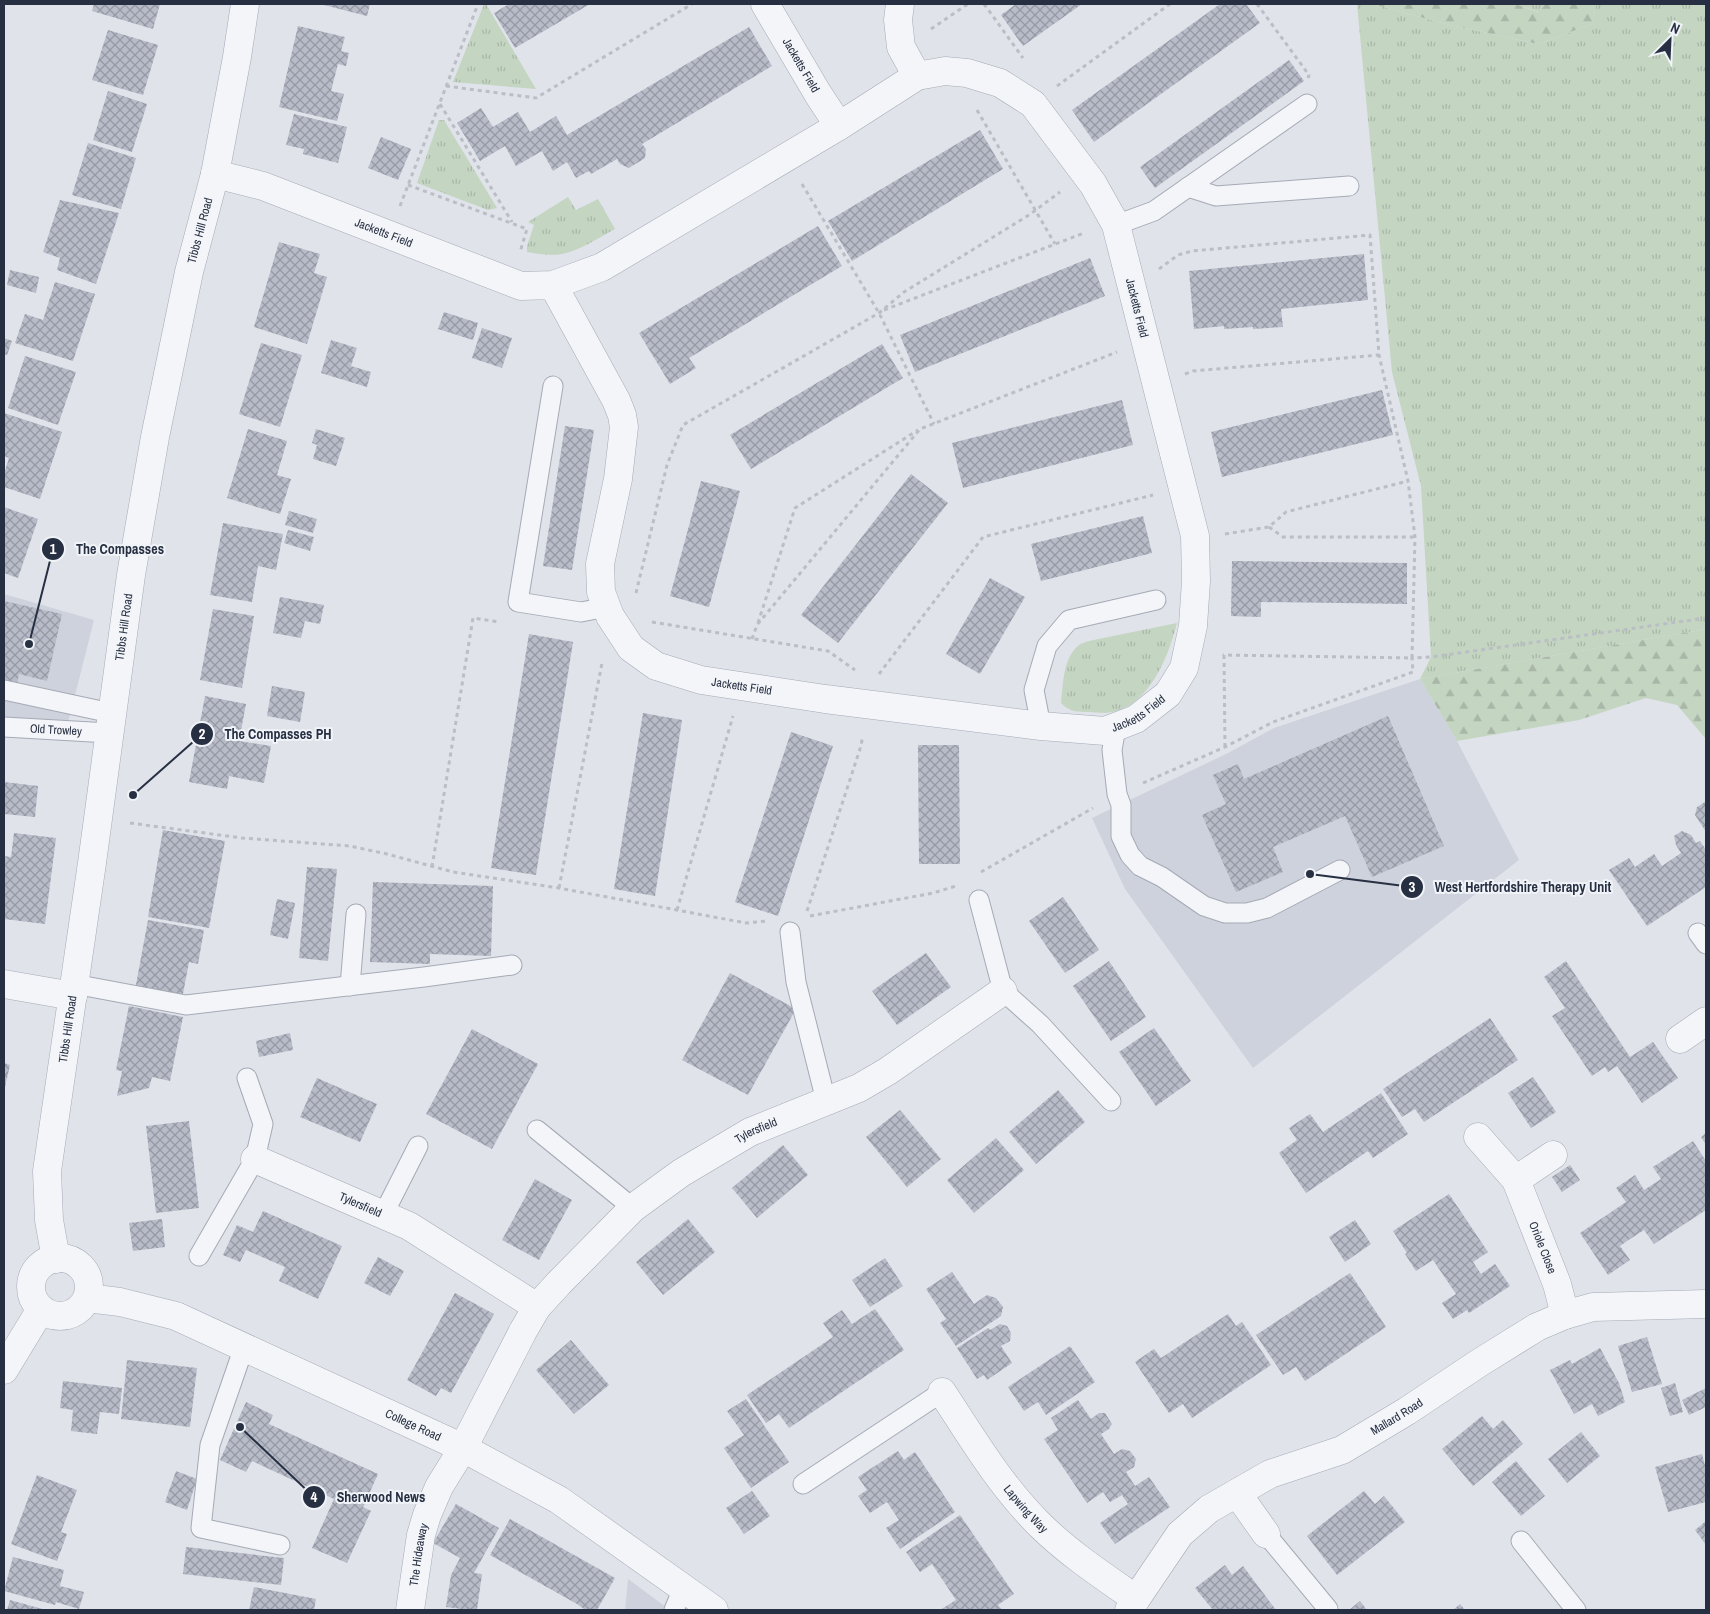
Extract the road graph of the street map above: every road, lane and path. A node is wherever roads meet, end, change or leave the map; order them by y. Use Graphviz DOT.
graph roads {
  1 [pos="244,4"];
  2 [pos="478,4"];
  3 [pos="692,4"];
  4 [pos="765,4"];
  5 [pos="900,4"];
  6 [pos="968,4"];
  7 [pos="984,4"];
  8 [pos="1170,4"];
  9 [pos="1257,4"];
  10 [pos="899,34"];
  11 [pos="1025,60"];
  12 [pos="955,72"];
  13 [pos="917,76"];
  14 [pos="446,86"];
  15 [pos="440,103"];
  16 [pos="1033,104"];
  17 [pos="1307,104"];
  18 [pos="839,126"];
  19 [pos="786,157"];
  20 [pos="215,174"];
  21 [pos="1085,175"];
  22 [pos="408,185"];
  23 [pos="1349,186"];
  24 [pos="1188,187"];
  25 [pos="1036,210"];
  26 [pos="1114,222"];
  27 [pos="512,223"];
  28 [pos="389,236"];
  29 [pos="1056,244"];
  30 [pos="1158,273"];
  31 [pos="510,282"];
  32 [pos="553,285"];
  33 [pos="879,312"];
  34 [pos="1145,341"];
  35 [pos="1379,355"];
  36 [pos="1156,384"];
  37 [pos="553,386"];
  38 [pos="934,424"];
  39 [pos="920,429"];
  40 [pos="1408,481"];
  41 [pos="1183,487"];
  42 [pos="1269,527"];
  43 [pos="1195,536"];
  44 [pos="1415,537"];
  45 [pos="1156,600"];
  46 [pos="618,617"];
  47 [pos="1706,618"];
  48 [pos="502,623"];
  49 [pos="757,625"];
  50 [pos="752,638"];
  51 [pos="1412,658"];
  52 [pos="742,686"];
  53 [pos="4,690"];
  54 [pos="871,694"];
  55 [pos="110,723"];
  56 [pos="1041,726"];
  57 [pos="4,727"];
  58 [pos="1116,727"];
  59 [pos="1224,747"];
  60 [pos="1117,794"];
  61 [pos="129,823"];
  62 [pos="432,867"];
  63 [pos="1340,870"];
  64 [pos="977,873"];
  65 [pos="960,883"];
  66 [pos="559,888"];
  67 [pos="979,900"];
  68 [pos="677,910"];
  69 [pos="356,914"];
  70 [pos="771,920"];
  71 [pos="790,932"];
  72 [pos="512,965"];
  73 [pos="4,984"];
  74 [pos="350,986"];
  75 [pos="73,990"];
  76 [pos="1003,991"];
  77 [pos="1706,1021"];
  78 [pos="1680,1039"];
  79 [pos="247,1078"];
  80 [pos="826,1101"];
  81 [pos="1110,1102"];
  82 [pos="537,1130"];
  83 [pos="1478,1137"];
  84 [pos="418,1146"];
  85 [pos="1553,1155"];
  86 [pos="255,1158"];
  87 [pos="1516,1180"];
  88 [pos="633,1208"];
  89 [pos="382,1215"];
  90 [pos="199,1256"];
  91 [pos="56,1258"];
  92 [pos="87,1298"];
  93 [pos="1706,1304"];
  94 [pos="537,1307"];
  95 [pos="41,1309"];
  96 [pos="1565,1315"];
  97 [pos="244,1347"];
  98 [pos="4,1370"];
  99 [pos="942,1392"];
  100 [pos="463,1448"];
  101 [pos="803,1484"];
  102 [pos="1237,1493"];
  103 [pos="1266,1534"];
  104 [pos="1520,1540"];
  105 [pos="280,1545"];
  106 [pos="679,1599"];
  107 [pos="1132,1604"];
  108 [pos="1328,1608"];
  109 [pos="410,1610"];
  110 [pos="714,1610"];
  111 [pos="1576,1610"];
  1 -- 20 [label="street, Tibbs Hill Road"];
  2 -- 14 [label="path"];
  3 -- 14 [label="path"];
  4 -- 18 [label="street, Jacketts Field"];
  5 -- 10 [label="street"];
  6 -- 10 [label="path"];
  7 -- 11 [label="path"];
  8 -- 16 [label="path"];
  9 -- 17 [label="path"];
  10 -- 13 [label="street"];
  12 -- 13 [label="street, Jacketts Field"];
  12 -- 16 [label="street, Jacketts Field"];
  12 -- 25 [label="path"];
  13 -- 18 [label="street, Jacketts Field"];
  14 -- 15 [label="path"];
  15 -- 22 [label="path"];
  15 -- 27 [label="path"];
  16 -- 21 [label="street, Jacketts Field"];
  17 -- 24 [label="lane"];
  18 -- 19 [label="street, Jacketts Field"];
  19 -- 32 [label="street, Jacketts Field"];
  19 -- 33 [label="path"];
  20 -- 28 [label="street, Jacketts Field"];
  20 -- 55 [label="street, Tibbs Hill Road"];
  21 -- 25 [label="path"];
  21 -- 26 [label="street, Jacketts Field"];
  22 -- 27 [label="path"];
  22 -- 28 [label="path"];
  23 -- 24 [label="lane"];
  24 -- 26 [label="lane"];
  25 -- 29 [label="path"];
  25 -- 33 [label="path"];
  26 -- 29 [label="path"];
  26 -- 34 [label="street, Jacketts Field"];
  27 -- 31 [label="path"];
  28 -- 31 [label="street, Jacketts Field"];
  29 -- 33 [label="path"];
  30 -- 35 [label="path"];
  31 -- 32 [label="street, Jacketts Field"];
  32 -- 46 [label="street, Jacketts Field"];
  33 -- 38 [label="path"];
  33 -- 46 [label="path"];
  34 -- 36 [label="street, Jacketts Field"];
  34 -- 38 [label="path"];
  35 -- 36 [label="path"];
  35 -- 40 [label="path"];
  36 -- 41 [label="street, Jacketts Field"];
  37 -- 46 [label="lane"];
  38 -- 39 [label="path"];
  39 -- 49 [label="path"];
  39 -- 49 [label="path"];
  40 -- 42 [label="path"];
  40 -- 44 [label="path"];
  41 -- 43 [label="street, Jacketts Field"];
  41 -- 54 [label="path"];
  42 -- 43 [label="path"];
  42 -- 44 [label="path"];
  43 -- 58 [label="street, Jacketts Field"];
  44 -- 51 [label="path"];
  45 -- 56 [label="lane"];
  46 -- 50 [label="path"];
  46 -- 52 [label="street, Jacketts Field"];
  46 -- 66 [label="path"];
  47 -- 51 [label="path"];
  48 -- 62 [label="path"];
  49 -- 50 [label="path"];
  50 -- 54 [label="path"];
  51 -- 59 [label="path"];
  51 -- 59 [label="path"];
  52 -- 54 [label="street, Jacketts Field"];
  52 -- 68 [label="path"];
  53 -- 55 [label="lane"];
  54 -- 56 [label="street, Jacketts Field"];
  54 -- 65 [label="path"];
  55 -- 57 [label="lane, Old Trowley"];
  55 -- 75 [label="street, Tibbs Hill Road"];
  56 -- 58 [label="street, Jacketts Field"];
  58 -- 60 [label="lane"];
  59 -- 60 [label="path"];
  60 -- 63 [label="lane"];
  60 -- 64 [label="path"];
  61 -- 62 [label="path"];
  62 -- 66 [label="path"];
  66 -- 68 [label="path"];
  67 -- 76 [label="lane"];
  68 -- 70 [label="path"];
  69 -- 74 [label="lane"];
  71 -- 80 [label="lane"];
  72 -- 74 [label="lane"];
  73 -- 75 [label="street"];
  74 -- 75 [label="lane"];
  75 -- 91 [label="street, Tibbs Hill Road"];
  76 -- 80 [label="street, Tylersfield"];
  76 -- 81 [label="lane"];
  77 -- 78 [label="street"];
  79 -- 86 [label="lane"];
  80 -- 88 [label="street, Tylersfield"];
  82 -- 88 [label="lane"];
  83 -- 87 [label="street, Oriole Close"];
  84 -- 89 [label="lane"];
  85 -- 87 [label="street"];
  86 -- 89 [label="street, Tylersfield"];
  86 -- 90 [label="lane"];
  87 -- 96 [label="street, Oriole Close"];
  88 -- 94 [label="street, Tylersfield"];
  89 -- 94 [label="street, Tylersfield"];
  91 -- 92 [label="street"];
  91 -- 95 [label="street"];
  92 -- 95 [label="street"];
  92 -- 97 [label="street, College Road"];
  93 -- 96 [label="street, Mallard Road"];
  94 -- 100 [label="street, Tylersfield"];
  95 -- 98 [label="street"];
  96 -- 102 [label="street, Mallard Road"];
  97 -- 100 [label="street, College Road"];
  97 -- 105 [label="lane"];
  99 -- 101 [label="lane"];
  99 -- 107 [label="street, Lapwing Way"];
  100 -- 106 [label="street, College Road"];
  100 -- 109 [label="street, The Hideaway"];
  102 -- 103 [label="street"];
  102 -- 107 [label="street, Mallard Road"];
  103 -- 108 [label="lane"];
  104 -- 111 [label="lane"];
  106 -- 110 [label="street, College Road"];
}
